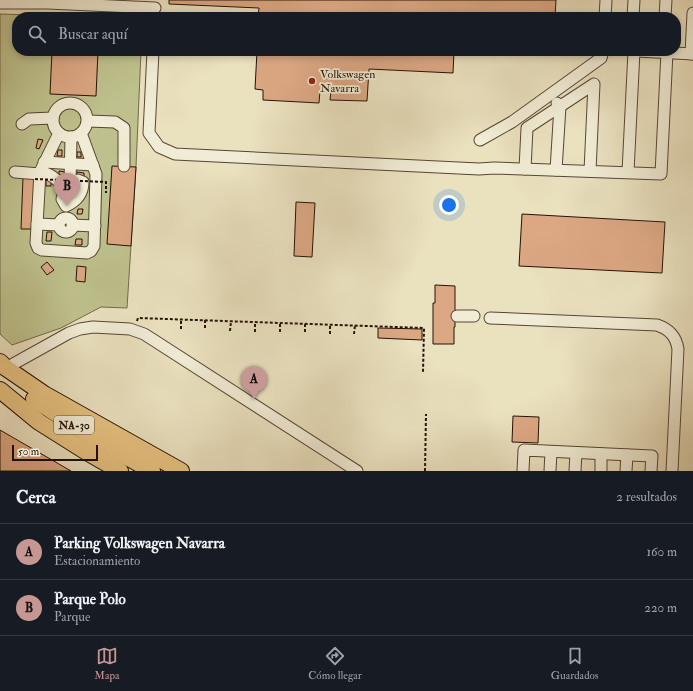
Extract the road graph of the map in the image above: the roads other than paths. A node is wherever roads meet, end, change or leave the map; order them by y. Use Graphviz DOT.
graph roads {
  1 [pos="606,0"];
  2 [pos="634,0"];
  3 [pos="666,0"];
  4 [pos="48,1"];
  5 [pos="83,2"];
  6 [pos="0,3"];
  7 [pos="155,8"];
  8 [pos="605,12"];
  9 [pos="633,12"];
  10 [pos="665,12"];
  11 [pos="693,13"];
  12 [pos="681,53"];
  13 [pos="692,54"];
  14 [pos="153,56"];
  15 [pos="602,56"];
  16 [pos="636,56"];
  17 [pos="667,56"];
  18 [pos="551,94"];
  19 [pos="560,106"];
  20 [pos="53,118"];
  21 [pos="88,122"];
  22 [pos="22,124"];
  23 [pos="59,133"];
  24 [pos="76,135"];
  25 [pos="480,140"];
  26 [pos="70,164"];
  27 [pos="93,165"];
  28 [pos="124,166"];
  29 [pos="525,169"];
  30 [pos="556,170"];
  31 [pos="590,171"];
  32 [pos="15,172"];
  33 [pos="40,172"];
  34 [pos="628,172"];
  35 [pos="67,186"];
  36 [pos="96,200"];
  37 [pos="70,203"];
  38 [pos="37,224"];
  39 [pos="65,225"];
  40 [pos="95,226"];
  41 [pos="65,252"];
  42 [pos="457,316"];
  43 [pos="2,367"];
  44 [pos="0,390"];
  45 [pos="551,452"];
  46 [pos="576,453"];
  47 [pos="601,454"];
  48 [pos="627,455"];
  49 [pos="120,471"];
  50 [pos="152,471"];
  51 [pos="181,471"];
  52 [pos="356,471"];
  53 [pos="523,471"];
  54 [pos="550,471"];
  55 [pos="575,471"];
  56 [pos="601,471"];
  57 [pos="626,471"];
  58 [pos="652,471"];
  59 [pos="672,471"];
  1 -- 8 [label="lane"];
  2 -- 9 [label="lane"];
  3 -- 10 [label="lane"];
  4 -- 5 [label="lane"];
  4 -- 6 [label="lane"];
  5 -- 7 [label="lane"];
  11 -- 13 [label="lane"];
  12 -- 13 [label="lane"];
  14 -- 29 [label="lane"];
  15 -- 18 [label="lane"];
  16 -- 34 [label="lane"];
  17 -- 34 [label="lane"];
  18 -- 19 [label="lane"];
  18 -- 25 [label="lane"];
  19 -- 29 [label="lane"];
  19 -- 30 [label="lane"];
  19 -- 31 [label="lane"];
  20 -- 21 [label="lane"];
  20 -- 22 [label="lane"];
  20 -- 23 [label="lane"];
  21 -- 24 [label="lane"];
  21 -- 28 [label="lane"];
  23 -- 24 [label="lane"];
  23 -- 33 [label="lane"];
  24 -- 26 [label="lane"];
  24 -- 27 [label="lane"];
  26 -- 27 [label="lane"];
  26 -- 33 [label="lane"];
  26 -- 35 [label="lane"];
  27 -- 36 [label="lane"];
  29 -- 30 [label="lane"];
  30 -- 31 [label="lane"];
  31 -- 34 [label="lane"];
  32 -- 33 [label="lane"];
  33 -- 35 [label="lane"];
  33 -- 38 [label="lane"];
  35 -- 37 [label="lane"];
  35 -- 37 [label="lane"];
  36 -- 37 [label="lane"];
  36 -- 40 [label="lane"];
  37 -- 39 [label="lane"];
  38 -- 39 [label="lane"];
  38 -- 41 [label="lane"];
  39 -- 40 [label="lane"];
  39 -- 41 [label="lane"];
  40 -- 41 [label="lane"];
  42 -- 59 [label="lane"];
  43 -- 50 [label="highway, NA-30"];
  43 -- 51 [label="highway"];
  43 -- 52 [label="lane"];
  44 -- 49 [label="highway"];
  45 -- 46 [label="lane"];
  45 -- 53 [label="lane"];
  45 -- 54 [label="lane"];
  46 -- 47 [label="lane"];
  46 -- 55 [label="lane"];
  47 -- 48 [label="lane"];
  47 -- 56 [label="lane"];
  48 -- 57 [label="lane"];
  48 -- 58 [label="lane"];
}
